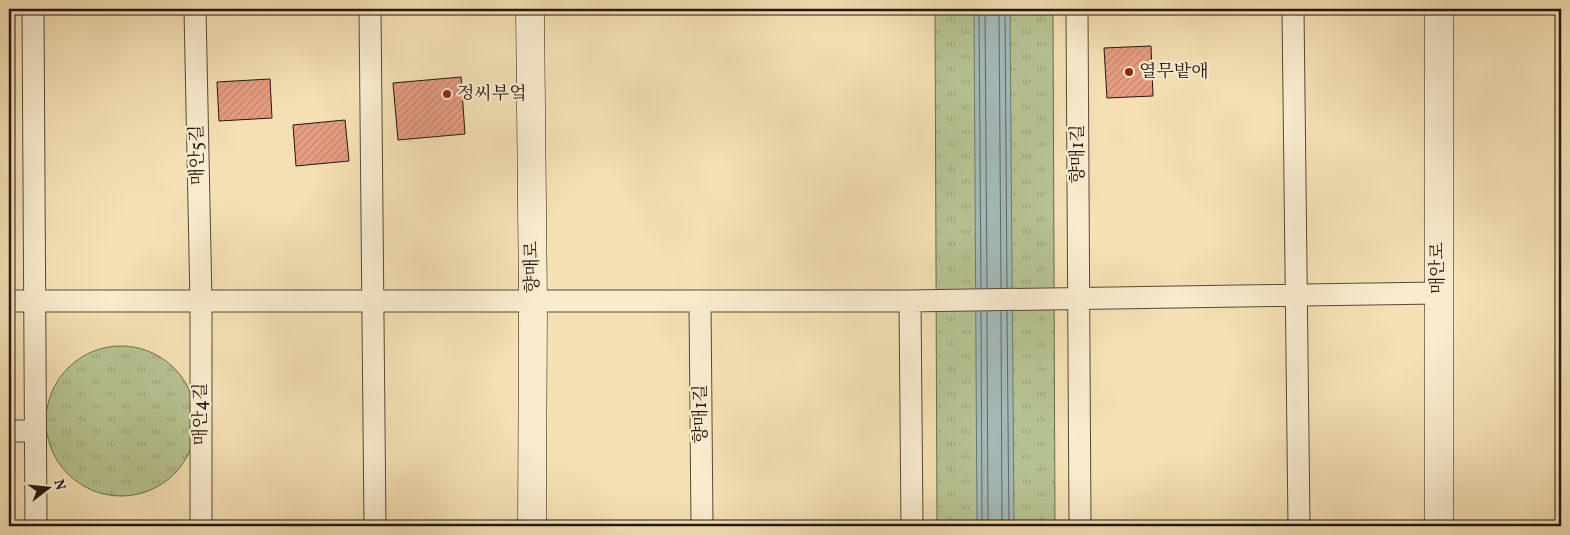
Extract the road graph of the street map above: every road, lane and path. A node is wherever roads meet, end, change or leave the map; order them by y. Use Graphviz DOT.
graph roads {
  1 [pos="33,9"];
  2 [pos="195,9"];
  3 [pos="370,9"];
  4 [pos="530,9"];
  5 [pos="1077,9"];
  6 [pos="1293,9"];
  7 [pos="1439,9"];
  8 [pos="1438,293"];
  9 [pos="1296,296"];
  10 [pos="1079,300"];
  11 [pos="9,301"];
  12 [pos="34,301"];
  13 [pos="910,301"];
  14 [pos="201,302"];
  15 [pos="371,302"];
  16 [pos="533,302"];
  17 [pos="700,303"];
  18 [pos="9,431"];
  19 [pos="36,431"];
  20 [pos="10,526"];
  21 [pos="36,526"];
  22 [pos="201,526"];
  23 [pos="374,526"];
  24 [pos="532,526"];
  25 [pos="702,526"];
  26 [pos="912,526"];
  27 [pos="1080,526"];
  28 [pos="1299,526"];
  29 [pos="1439,526"];
  1 -- 12 [label="street"];
  2 -- 14 [label="street, 매안5길"];
  3 -- 15 [label="street"];
  4 -- 16 [label="street, 향매로"];
  5 -- 10 [label="street, 향매1길"];
  6 -- 9 [label="street"];
  7 -- 8 [label="street, 매안로"];
  8 -- 9 [label="street"];
  8 -- 29 [label="street, 매안로"];
  9 -- 10 [label="street"];
  9 -- 28 [label="street"];
  10 -- 13 [label="street"];
  10 -- 27 [label="street, 향매1길"];
  11 -- 12 [label="street"];
  12 -- 14 [label="street"];
  12 -- 19 [label="street"];
  13 -- 17 [label="street"];
  13 -- 26 [label="street"];
  14 -- 15 [label="street"];
  14 -- 22 [label="street, 매안4길"];
  15 -- 16 [label="street"];
  15 -- 23 [label="street"];
  16 -- 17 [label="street"];
  16 -- 24 [label="street, 향매로"];
  17 -- 25 [label="street, 향매1길"];
  18 -- 19 [label="street"];
  18 -- 20 [label="path"];
  19 -- 21 [label="street"];
}
